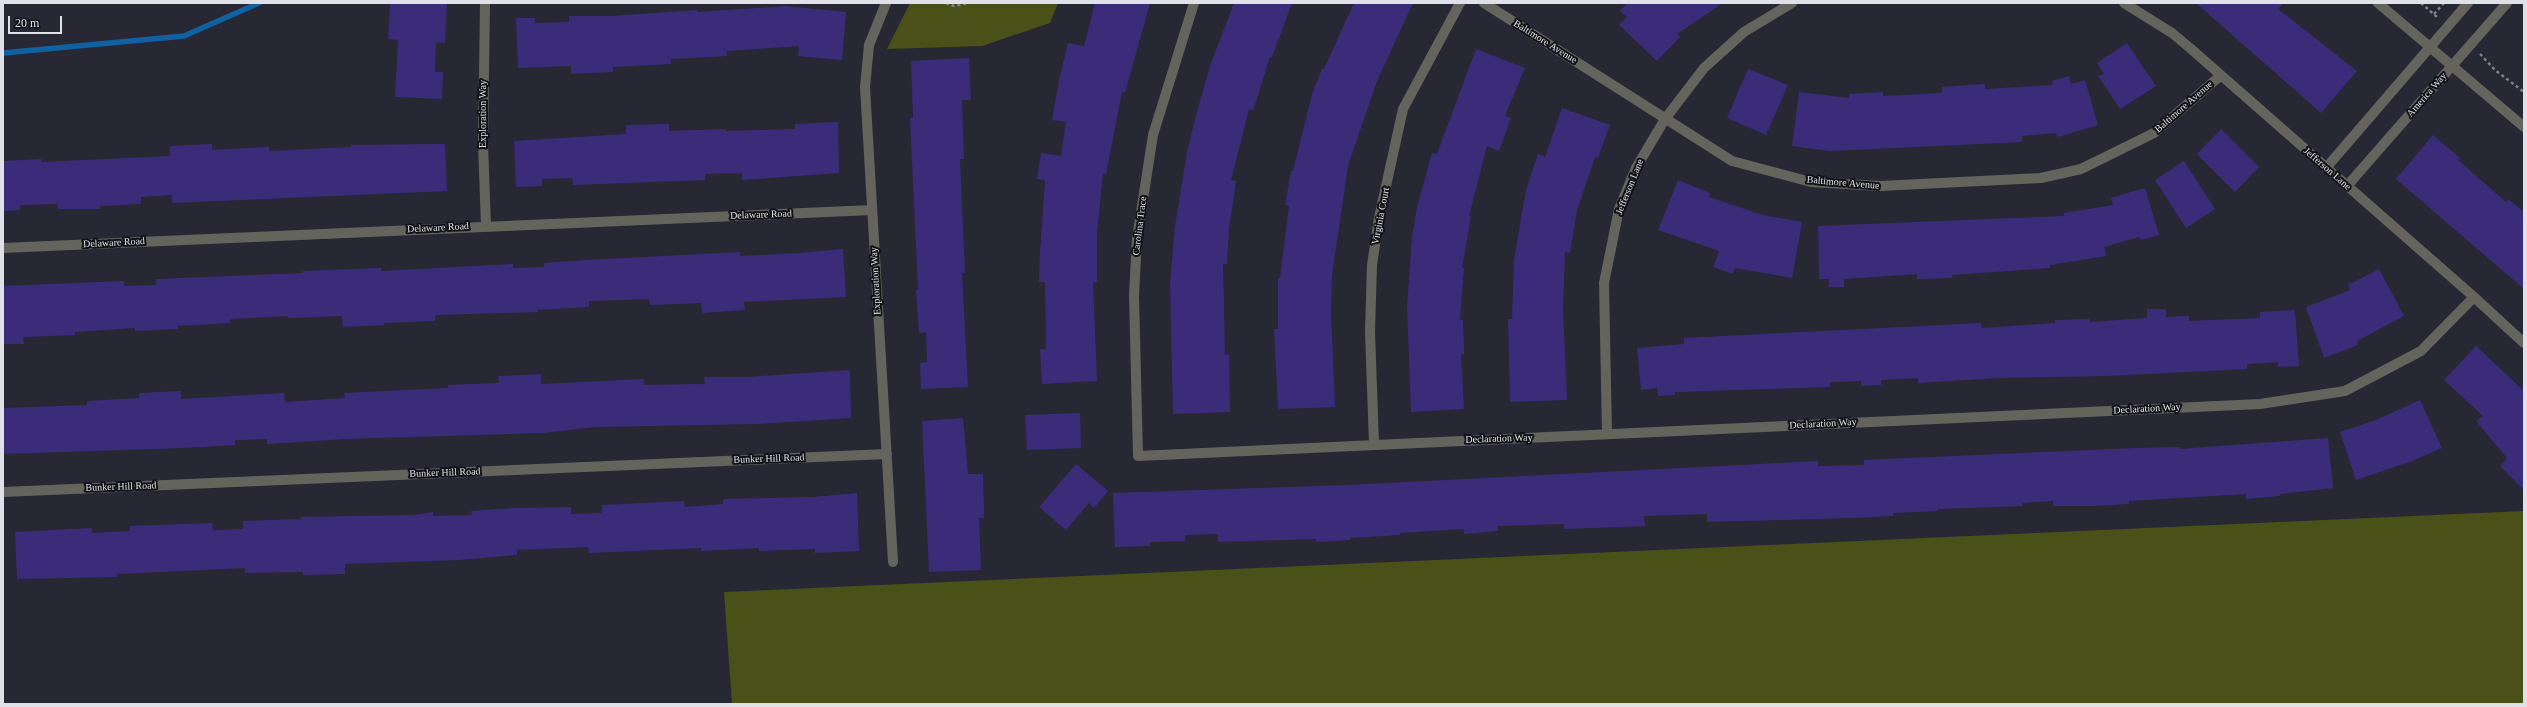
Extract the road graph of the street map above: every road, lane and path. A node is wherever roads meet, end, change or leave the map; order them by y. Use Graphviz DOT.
graph roads {
  1 [pos="485,3"];
  2 [pos="886,3"];
  3 [pos="946,3"];
  4 [pos="969,3"];
  5 [pos="1194,3"];
  6 [pos="1460,3"];
  7 [pos="1484,3"];
  8 [pos="1792,3"];
  9 [pos="2124,3"];
  10 [pos="2378,3"];
  11 [pos="2421,3"];
  12 [pos="2444,3"];
  13 [pos="2468,3"];
  14 [pos="2506,3"];
  15 [pos="2430,47"];
  16 [pos="2483,57"];
  17 [pos="2452,66"];
  18 [pos="2220,76"];
  19 [pos="2524,92"];
  20 [pos="1665,119"];
  21 [pos="2524,127"];
  22 [pos="2326,168"];
  23 [pos="2347,186"];
  24 [pos="872,210"];
  25 [pos="486,226"];
  26 [pos="3,248"];
  27 [pos="2474,297"];
  28 [pos="2524,344"];
  29 [pos="1607,434"];
  30 [pos="1374,444"];
  31 [pos="887,454"];
  32 [pos="1138,456"];
  33 [pos="3,492"];
  34 [pos="893,562"];
  1 -- 25 [label="street, Exploration Way"];
  2 -- 24 [label="street, Exploration Way"];
  3 -- 4 [label="path"];
  5 -- 32 [label="street, Carolina Trace"];
  6 -- 30 [label="street, Virginia Court"];
  7 -- 20 [label="street, Baltimore Avenue"];
  8 -- 20 [label="street, Jefferson Lane"];
  9 -- 18 [label="street, Jefferson Lane"];
  10 -- 15 [label="street"];
  11 -- 12 [label="path"];
  13 -- 15 [label="street"];
  14 -- 17 [label="street, America Way"];
  15 -- 17 [label="street"];
  15 -- 22 [label="street"];
  16 -- 19 [label="path"];
  17 -- 21 [label="street"];
  17 -- 23 [label="street, America Way"];
  18 -- 20 [label="street, Baltimore Avenue"];
  18 -- 22 [label="street, Jefferson Lane"];
  20 -- 29 [label="street, Jefferson Lane"];
  22 -- 23 [label="street, Jefferson Lane"];
  23 -- 27 [label="street, Jefferson Lane"];
  24 -- 25 [label="street, Delaware Road"];
  24 -- 31 [label="street, Exploration Way"];
  25 -- 26 [label="street, Delaware Road"];
  27 -- 28 [label="street, Jefferson Lane"];
  27 -- 29 [label="street, Declaration Way"];
  29 -- 30 [label="street, Declaration Way"];
  30 -- 32 [label="street, Declaration Way"];
  31 -- 33 [label="street, Bunker Hill Road"];
  31 -- 34 [label="street, Exploration Way"];
}
